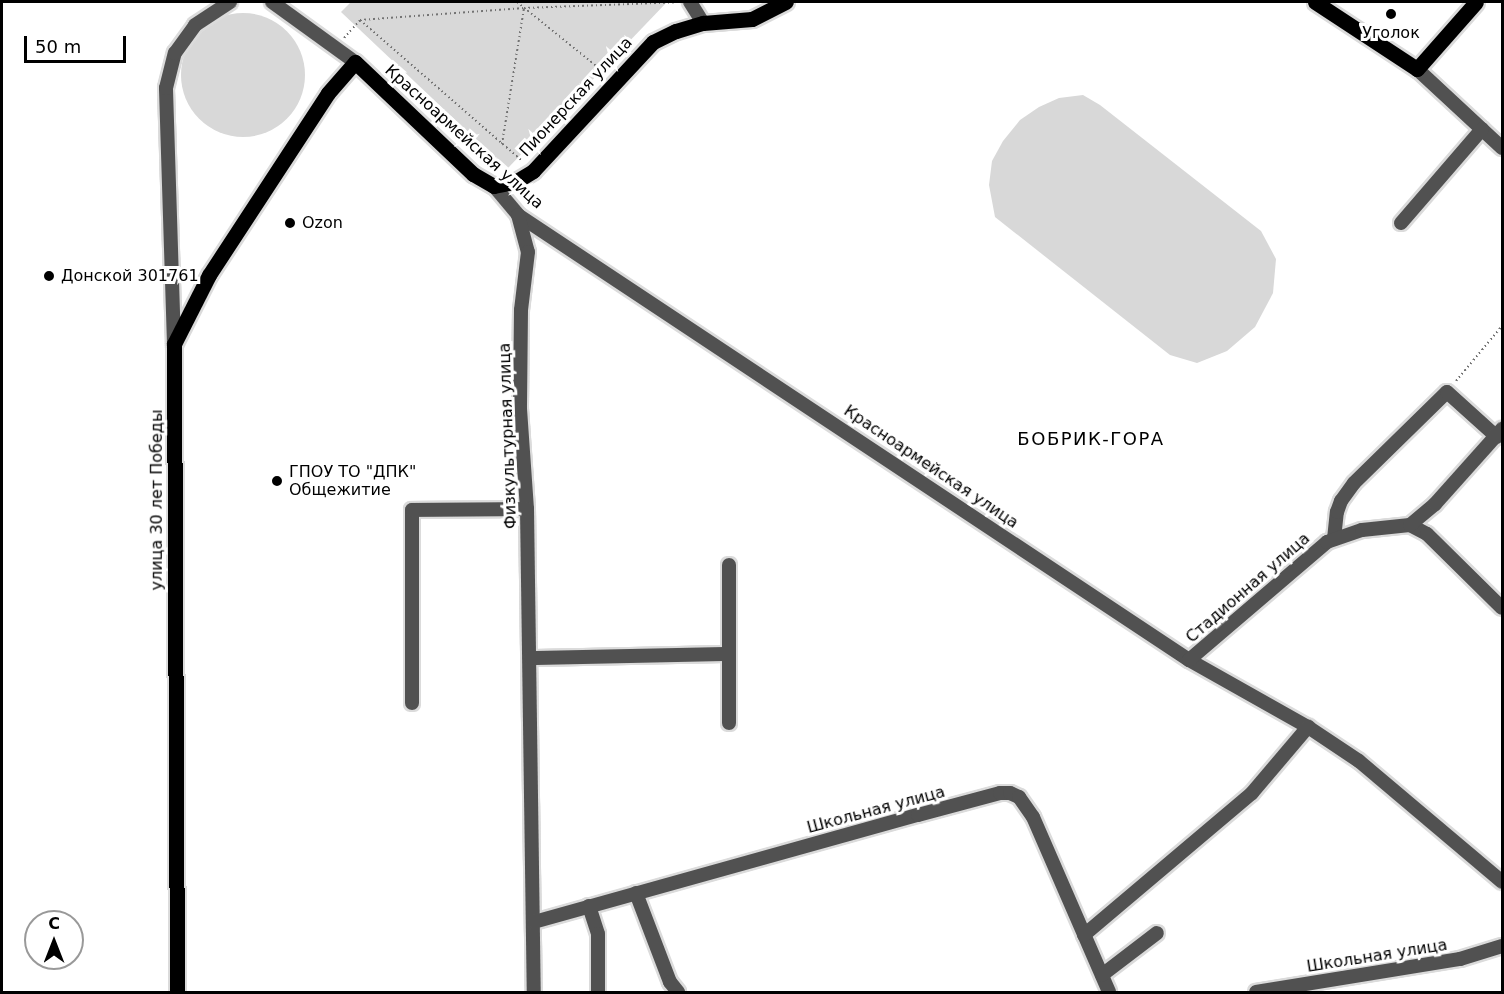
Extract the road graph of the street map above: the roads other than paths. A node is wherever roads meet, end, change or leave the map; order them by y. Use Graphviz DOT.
graph roads {
  1 [pos="230,2"];
  2 [pos="272,2"];
  3 [pos="690,2"];
  4 [pos="786,2"];
  5 [pos="1315,2"];
  6 [pos="1476,2"];
  7 [pos="703,23"];
  8 [pos="355,62"];
  9 [pos="1417,69"];
  10 [pos="1482,129"];
  11 [pos="1503,148"];
  12 [pos="494,186"];
  13 [pos="518,215"];
  14 [pos="1401,223"];
  15 [pos="174,344"];
  16 [pos="1500,433"];
  17 [pos="528,509"];
  18 [pos="1410,525"];
  19 [pos="1334,539"];
  20 [pos="729,565"];
  21 [pos="1503,608"];
  22 [pos="729,654"];
  23 [pos="531,658"];
  24 [pos="1189,660"];
  25 [pos="412,703"];
  26 [pos="729,723"];
  27 [pos="1308,727"];
  28 [pos="1503,882"];
  29 [pos="636,893"];
  30 [pos="590,906"];
  31 [pos="534,922"];
  32 [pos="1157,933"];
  33 [pos="1084,935"];
  34 [pos="1503,946"];
  35 [pos="1102,975"];
  36 [pos="177,993"];
  37 [pos="534,993"];
  38 [pos="598,993"];
  39 [pos="678,993"];
  40 [pos="1109,993"];
  41 [pos="1256,993"];
  1 -- 15 [label="street"];
  2 -- 8 [label="street"];
  3 -- 7 [label="street"];
  4 -- 7 [label="main road, Пионерская улица"];
  5 -- 9 [label="main road"];
  6 -- 9 [label="main road"];
  7 -- 12 [label="main road, Пионерская улица"];
  8 -- 12 [label="main road, Красноармейская улица"];
  8 -- 15 [label="main road, улица 30 лет Победы"];
  9 -- 10 [label="street"];
  10 -- 11 [label="street"];
  10 -- 14 [label="street"];
  12 -- 13 [label="street, Красноармейская улица"];
  13 -- 17 [label="street, Физкультурная улица"];
  13 -- 24 [label="street, Красноармейская улица"];
  15 -- 36 [label="main road, улица 30 лет Победы"];
  16 -- 18 [label="street"];
  16 -- 19 [label="street"];
  17 -- 23 [label="street, Физкультурная улица"];
  17 -- 25 [label="street"];
  18 -- 19 [label="street, Стадионная улица"];
  18 -- 21 [label="street"];
  19 -- 24 [label="street, Стадионная улица"];
  20 -- 22 [label="street"];
  22 -- 23 [label="street"];
  22 -- 26 [label="street"];
  23 -- 31 [label="street, Физкультурная улица"];
  24 -- 27 [label="street, Красноармейская улица"];
  27 -- 28 [label="street, Красноармейская улица"];
  27 -- 33 [label="street"];
  29 -- 30 [label="street, Школьная улица"];
  29 -- 33 [label="street, Школьная улица"];
  29 -- 39 [label="street"];
  30 -- 31 [label="street, Школьная улица"];
  30 -- 38 [label="street"];
  31 -- 37 [label="street, Физкультурная улица"];
  32 -- 35 [label="street"];
  33 -- 35 [label="street, Школьная улица"];
  34 -- 41 [label="street, Школьная улица"];
  35 -- 40 [label="street, Школьная улица"];
}
